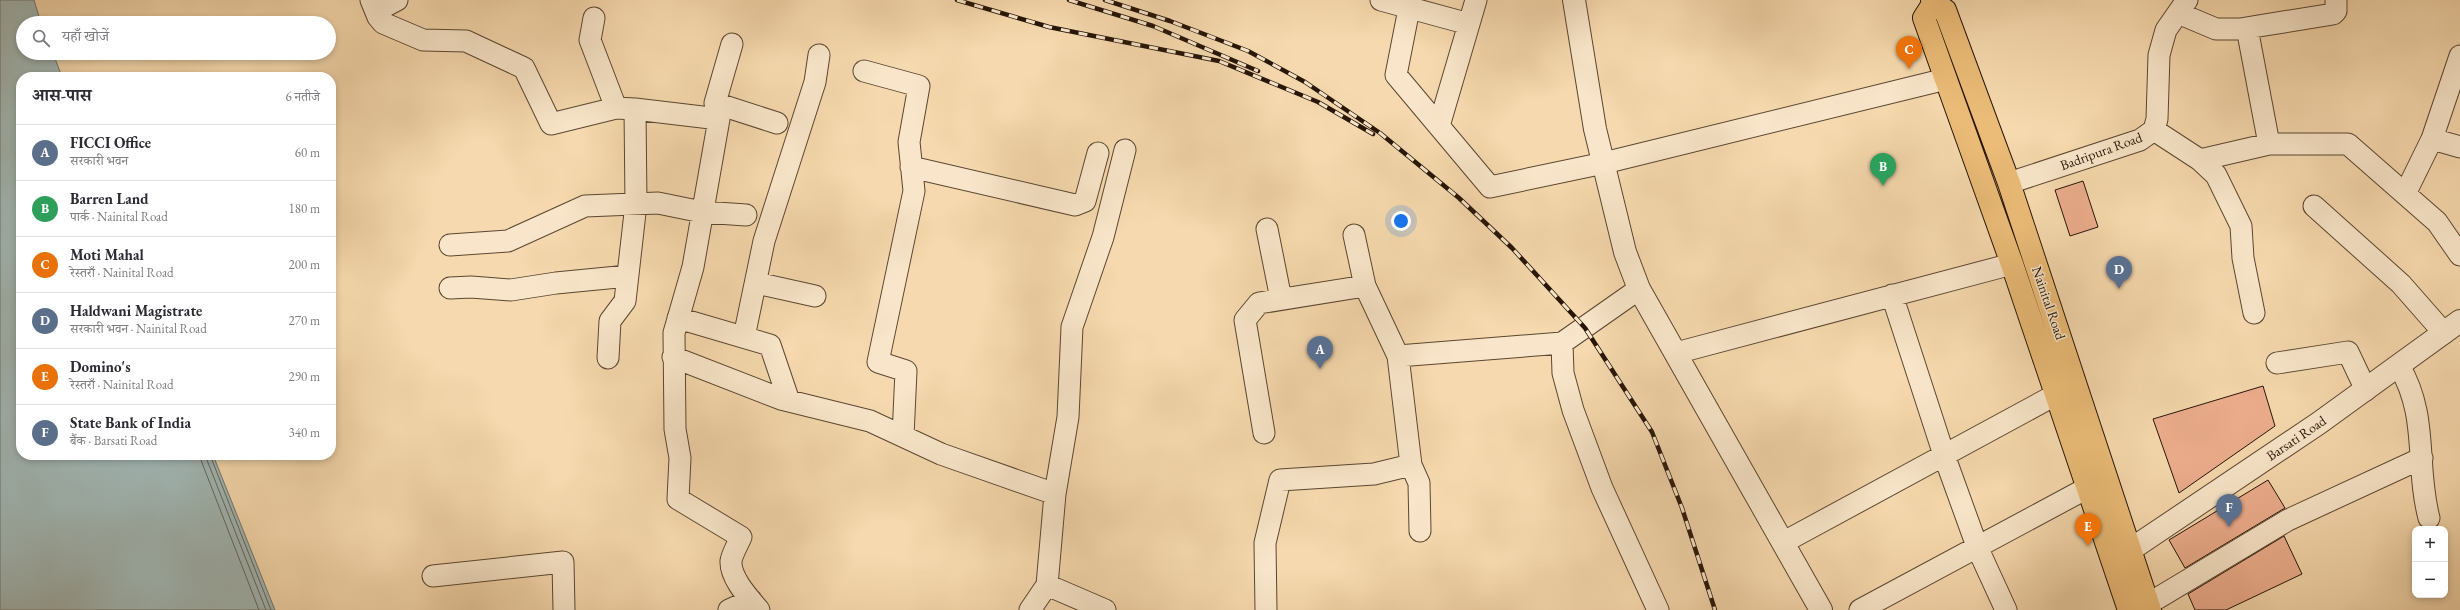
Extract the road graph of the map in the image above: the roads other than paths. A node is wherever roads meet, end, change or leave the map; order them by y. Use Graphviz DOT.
graph roads {
  1 [pos="397,0"];
  2 [pos="1476,0"];
  3 [pos="1574,0"];
  4 [pos="2336,0"];
  5 [pos="1933,2"];
  6 [pos="1396,4"];
  7 [pos="373,6"];
  8 [pos="2182,7"];
  9 [pos="594,18"];
  10 [pos="1469,24"];
  11 [pos="2247,28"];
  12 [pos="732,44"];
  13 [pos="819,55"];
  14 [pos="2460,56"];
  15 [pos="864,71"];
  16 [pos="1946,79"];
  17 [pos="626,109"];
  18 [pos="717,111"];
  19 [pos="777,123"];
  20 [pos="1439,126"];
  21 [pos="2154,130"];
  22 [pos="2432,139"];
  23 [pos="2269,144"];
  24 [pos="2460,147"];
  25 [pos="1125,150"];
  26 [pos="1098,153"];
  27 [pos="2200,160"];
  28 [pos="1604,163"];
  29 [pos="911,167"];
  30 [pos="2008,183"];
  31 [pos="1986,190"];
  32 [pos="2405,194"];
  33 [pos="636,204"];
  34 [pos="2314,206"];
  35 [pos="702,212"];
  36 [pos="746,215"];
  37 [pos="1267,229"];
  38 [pos="1354,234"];
  39 [pos="450,245"];
  40 [pos="2460,255"];
  41 [pos="2012,264"];
  42 [pos="628,276"];
  43 [pos="756,282"];
  44 [pos="1365,286"];
  45 [pos="450,288"];
  46 [pos="1640,290"];
  47 [pos="1892,295"];
  48 [pos="815,296"];
  49 [pos="1281,300"];
  50 [pos="2254,313"];
  51 [pos="678,318"];
  52 [pos="2452,327"];
  53 [pos="744,337"];
  54 [pos="1562,343"];
  55 [pos="1676,353"];
  56 [pos="1398,356"];
  57 [pos="673,357"];
  58 [pos="608,358"];
  59 [pos="2277,363"];
  60 [pos="2399,366"];
  61 [pos="2077,385"];
  62 [pos="2366,390"];
  63 [pos="2057,394"];
  64 [pos="789,401"];
  65 [pos="1264,433"];
  66 [pos="903,436"];
  67 [pos="1944,455"];
  68 [pos="2422,458"];
  69 [pos="1411,465"];
  70 [pos="2089,487"];
  71 [pos="1055,494"];
  72 [pos="2429,518"];
  73 [pos="1420,531"];
  74 [pos="1784,542"];
  75 [pos="1978,548"];
  76 [pos="2130,550"];
  77 [pos="433,576"];
  78 [pos="1047,585"];
  79 [pos="755,605"];
  80 [pos="2143,608"];
  81 [pos="564,610"];
  82 [pos="729,610"];
  83 [pos="1030,610"];
  84 [pos="1105,610"];
  85 [pos="1266,610"];
  86 [pos="1658,610"];
  87 [pos="1821,610"];
  88 [pos="1860,610"];
  89 [pos="2006,610"];
  1 -- 7 [label="street"];
  2 -- 10 [label="street"];
  3 -- 28 [label="street"];
  4 -- 11 [label="street"];
  5 -- 16 [label="highway, Nainital Road"];
  5 -- 30 [label="highway, Nainital Road"];
  6 -- 10 [label="street"];
  6 -- 20 [label="street"];
  7 -- 17 [label="street"];
  8 -- 11 [label="street"];
  8 -- 21 [label="street, Badripura Road"];
  9 -- 17 [label="street"];
  10 -- 20 [label="street"];
  11 -- 23 [label="street"];
  12 -- 18 [label="street"];
  13 -- 43 [label="street"];
  14 -- 22 [label="street"];
  15 -- 29 [label="street"];
  16 -- 28 [label="street"];
  16 -- 31 [label="highway, Nainital Road"];
  17 -- 18 [label="street"];
  17 -- 33 [label="street"];
  18 -- 19 [label="street"];
  18 -- 35 [label="street"];
  20 -- 28 [label="street"];
  21 -- 27 [label="street"];
  21 -- 30 [label="street, Badripura Road"];
  22 -- 24 [label="street"];
  22 -- 32 [label="street"];
  23 -- 27 [label="street"];
  23 -- 32 [label="street"];
  25 -- 71 [label="street"];
  26 -- 29 [label="street"];
  27 -- 50 [label="street"];
  28 -- 46 [label="street"];
  29 -- 66 [label="street"];
  30 -- 31 [label="highway"];
  30 -- 61 [label="highway, Nainital Road"];
  31 -- 41 [label="highway, Nainital Road"];
  32 -- 40 [label="street"];
  33 -- 35 [label="street"];
  33 -- 39 [label="street"];
  33 -- 42 [label="street"];
  34 -- 52 [label="street"];
  35 -- 36 [label="street"];
  35 -- 51 [label="street"];
  37 -- 49 [label="street"];
  38 -- 44 [label="street"];
  41 -- 47 [label="street"];
  41 -- 63 [label="highway, Nainital Road"];
  42 -- 45 [label="street"];
  42 -- 58 [label="street"];
  43 -- 48 [label="street"];
  43 -- 53 [label="street"];
  44 -- 49 [label="street"];
  44 -- 56 [label="street"];
  46 -- 54 [label="street"];
  46 -- 55 [label="street"];
  47 -- 55 [label="street"];
  47 -- 67 [label="street"];
  49 -- 65 [label="street"];
  51 -- 53 [label="street"];
  51 -- 57 [label="street"];
  52 -- 60 [label="street, Barsati Road"];
  53 -- 64 [label="street"];
  54 -- 56 [label="street"];
  54 -- 86 [label="street"];
  55 -- 74 [label="street"];
  56 -- 69 [label="street"];
  57 -- 64 [label="street"];
  57 -- 79 [label="street"];
  59 -- 62 [label="street"];
  60 -- 62 [label="street, Barsati Road"];
  60 -- 68 [label="street"];
  61 -- 63 [label="highway"];
  61 -- 76 [label="highway, Nainital Road"];
  62 -- 76 [label="street, Barsati Road"];
  63 -- 67 [label="street"];
  63 -- 70 [label="highway, Nainital Road"];
  64 -- 66 [label="street"];
  66 -- 71 [label="street"];
  67 -- 74 [label="street"];
  67 -- 75 [label="street"];
  68 -- 72 [label="street"];
  68 -- 80 [label="street"];
  69 -- 73 [label="street"];
  69 -- 85 [label="street"];
  70 -- 75 [label="street"];
  70 -- 80 [label="highway, Nainital Road"];
  71 -- 78 [label="street"];
  74 -- 87 [label="street"];
  75 -- 88 [label="street"];
  75 -- 89 [label="street"];
  76 -- 80 [label="highway, Nainital Road"];
  77 -- 81 [label="street"];
  78 -- 83 [label="street"];
  78 -- 84 [label="street"];
  79 -- 82 [label="street"];
}
